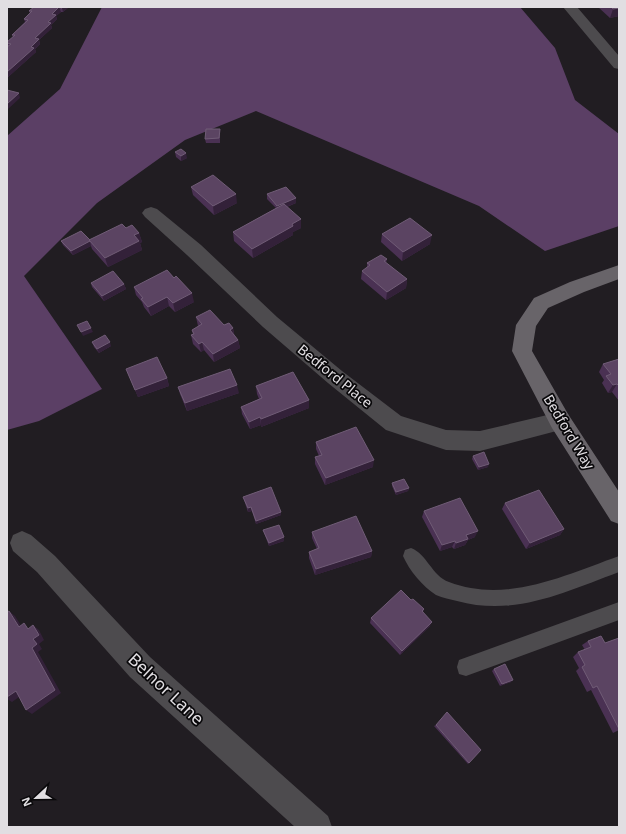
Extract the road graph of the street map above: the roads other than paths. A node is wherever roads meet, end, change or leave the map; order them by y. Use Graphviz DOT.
graph roads {
  1 [pos="570,7"];
  2 [pos="619,65"];
  3 [pos="151,213"];
  4 [pos="619,272"];
  5 [pos="560,421"];
  6 [pos="619,513"];
  7 [pos="22,543"];
  8 [pos="411,556"];
  9 [pos="619,564"];
  10 [pos="619,611"];
  11 [pos="466,667"];
  12 [pos="317,827"];
  1 -- 2 [label="street"];
  3 -- 5 [label="street, Bedford Place"];
  4 -- 5 [label="street, Bedford Way"];
  5 -- 6 [label="street, Bedford Way"];
  7 -- 12 [label="street, Belnor Lane"];
  8 -- 9 [label="lane"];
  10 -- 11 [label="lane"];
}
